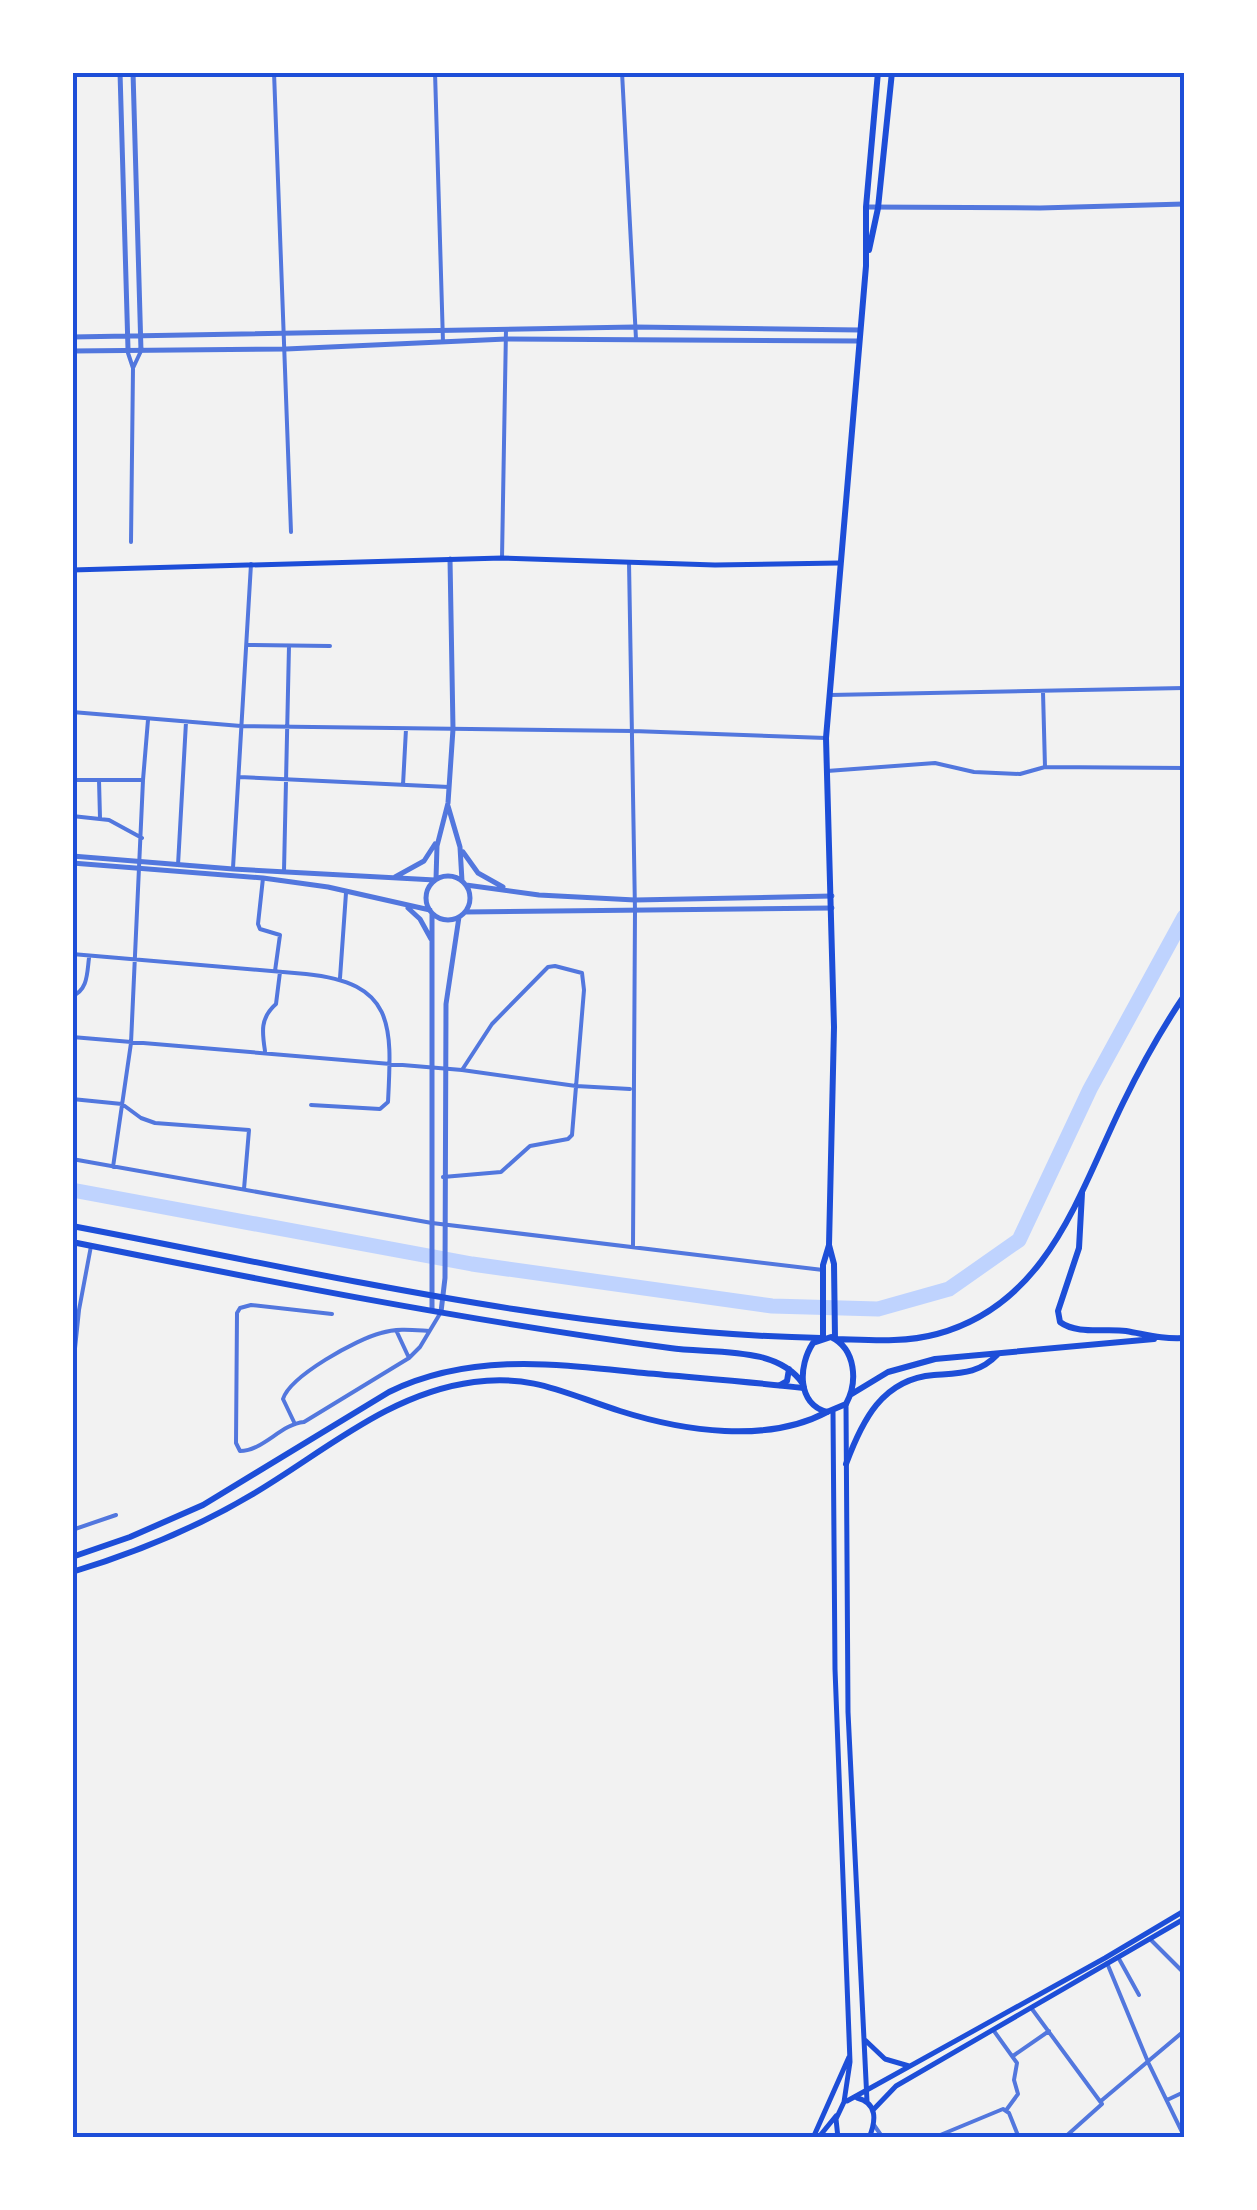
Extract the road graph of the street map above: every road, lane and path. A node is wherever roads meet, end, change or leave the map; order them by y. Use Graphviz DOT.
graph roads {
  1 [pos="120,72"];
  2 [pos="133,72"];
  3 [pos="274,72"];
  4 [pos="434,72"];
  5 [pos="622,72"];
  6 [pos="878,72"];
  7 [pos="892,72"];
  8 [pos="133,92"];
  9 [pos="121,93"];
  10 [pos="134,132"];
  11 [pos="122,133"];
  12 [pos="1184,204"];
  13 [pos="866,208"];
  14 [pos="878,208"];
  15 [pos="866,266"];
  16 [pos="635,327"];
  17 [pos="506,329"];
  18 [pos="442,330"];
  19 [pos="860,330"];
  20 [pos="285,333"];
  21 [pos="128,336"];
  22 [pos="141,336"];
  23 [pos="72,337"];
  24 [pos="506,339"];
  25 [pos="636,339"];
  26 [pos="858,341"];
  27 [pos="443,342"];
  28 [pos="286,349"];
  29 [pos="141,350"];
  30 [pos="128,351"];
  31 [pos="72,352"];
  32 [pos="133,368"];
  33 [pos="291,532"];
  34 [pos="131,542"];
  35 [pos="502,558"];
  36 [pos="450,559"];
  37 [pos="628,562"];
  38 [pos="250,564"];
  39 [pos="839,564"];
  40 [pos="72,570"];
  41 [pos="248,645"];
  42 [pos="289,646"];
  43 [pos="330,646"];
  44 [pos="1184,688"];
  45 [pos="1043,690"];
  46 [pos="830,695"];
  47 [pos="72,712"];
  48 [pos="148,720"];
  49 [pos="186,722"];
  50 [pos="240,726"];
  51 [pos="288,727"];
  52 [pos="452,729"];
  53 [pos="406,730"];
  54 [pos="632,731"];
  55 [pos="826,738"];
  56 [pos="1045,767"];
  57 [pos="1184,768"];
  58 [pos="827,771"];
  59 [pos="239,777"];
  60 [pos="72,780"];
  61 [pos="99,780"];
  62 [pos="144,780"];
  63 [pos="288,780"];
  64 [pos="403,786"];
  65 [pos="448,788"];
  66 [pos="448,803"];
  67 [pos="72,816"];
  68 [pos="100,818"];
  69 [pos="440,837"];
  70 [pos="142,838"];
  71 [pos="460,847"];
  72 [pos="141,860"];
  73 [pos="72,861"];
  74 [pos="178,865"];
  75 [pos="141,871"];
  76 [pos="233,872"];
  77 [pos="284,872"];
  78 [pos="263,878"];
  79 [pos="394,878"];
  80 [pos="436,879"];
  81 [pos="464,883"];
  82 [pos="510,891"];
  83 [pos="346,892"];
  84 [pos="832,896"];
  85 [pos="635,900"];
  86 [pos="406,906"];
  87 [pos="833,908"];
  88 [pos="635,911"];
  89 [pos="431,912"];
  90 [pos="462,914"];
  91 [pos="432,942"];
  92 [pos="72,954"];
  93 [pos="89,956"];
  94 [pos="133,961"];
  95 [pos="278,972"];
  96 [pos="340,978"];
  97 [pos="72,996"];
  98 [pos="1184,996"];
  99 [pos="72,1037"];
  100 [pos="131,1043"];
  101 [pos="266,1053"];
  102 [pos="389,1064"];
  103 [pos="434,1068"];
  104 [pos="444,1069"];
  105 [pos="462,1070"];
  106 [pos="576,1086"];
  107 [pos="632,1089"];
  108 [pos="72,1099"];
  109 [pos="122,1104"];
  110 [pos="311,1105"];
  111 [pos="72,1159"];
  112 [pos="113,1167"];
  113 [pos="443,1177"];
  114 [pos="244,1189"];
  115 [pos="1082,1192"];
  116 [pos="432,1223"];
  117 [pos="444,1224"];
  118 [pos="72,1226"];
  119 [pos="72,1242"];
  120 [pos="829,1245"];
  121 [pos="92,1246"];
  122 [pos="632,1246"];
  123 [pos="823,1270"];
  124 [pos="432,1294"];
  125 [pos="443,1296"];
  126 [pos="76,1309"];
  127 [pos="437,1311"];
  128 [pos="332,1314"];
  129 [pos="396,1330"];
  130 [pos="429,1331"];
  131 [pos="822,1338"];
  132 [pos="1184,1338"];
  133 [pos="836,1339"];
  134 [pos="1154,1339"];
  135 [pos="74,1344"];
  136 [pos="999,1353"];
  137 [pos="408,1358"];
  138 [pos="789,1368"];
  139 [pos="72,1377"];
  140 [pos="780,1385"];
  141 [pos="804,1386"];
  142 [pos="850,1395"];
  143 [pos="846,1404"];
  144 [pos="830,1412"];
  145 [pos="294,1422"];
  146 [pos="846,1464"];
  147 [pos="116,1516"];
  148 [pos="72,1530"];
  149 [pos="72,1556"];
  150 [pos="72,1572"];
  151 [pos="1184,1918"];
  152 [pos="1150,1938"];
  153 [pos="1118,1957"];
  154 [pos="1106,1961"];
  155 [pos="1184,1973"];
  156 [pos="1139,1994"];
  157 [pos="1032,2009"];
  158 [pos="994,2031"];
  159 [pos="1049,2031"];
  160 [pos="1184,2031"];
  161 [pos="865,2040"];
  162 [pos="850,2054"];
  163 [pos="1014,2056"];
  164 [pos="1148,2062"];
  165 [pos="912,2066"];
  166 [pos="867,2092"];
  167 [pos="1184,2092"];
  168 [pos="857,2098"];
  169 [pos="1167,2100"];
  170 [pos="867,2101"];
  171 [pos="1101,2101"];
  172 [pos="844,2102"];
  173 [pos="873,2110"];
  174 [pos="1006,2110"];
  175 [pos="838,2114"];
  176 [pos="874,2125"];
  177 [pos="1072,2131"];
  178 [pos="1184,2133"];
  179 [pos="815,2138"];
  180 [pos="838,2138"];
  181 [pos="869,2138"];
  182 [pos="884,2138"];
  183 [pos="933,2138"];
  184 [pos="1020,2138"];
  185 [pos="1064,2138"];
  186 [pos="1076,2138"];
  187 [pos="1175,2138"];
  1 -- 9 [label="street"];
  2 -- 8 [label="street"];
  3 -- 20 [label="street"];
  4 -- 18 [label="street"];
  5 -- 16 [label="street"];
  6 -- 13 [label="main road"];
  7 -- 14 [label="main road"];
  8 -- 9 [label="street"];
  8 -- 10 [label="street"];
  9 -- 11 [label="street"];
  10 -- 11 [label="street"];
  10 -- 22 [label="street"];
  11 -- 21 [label="street"];
  12 -- 14 [label="street"];
  13 -- 14 [label="street"];
  13 -- 15 [label="main road"];
  14 -- 15 [label="main road"];
  15 -- 19 [label="main road"];
  16 -- 17 [label="street"];
  16 -- 19 [label="street"];
  16 -- 25 [label="street"];
  17 -- 18 [label="street"];
  17 -- 24 [label="street"];
  18 -- 20 [label="street"];
  18 -- 27 [label="street"];
  19 -- 26 [label="main road"];
  20 -- 22 [label="street"];
  20 -- 28 [label="street"];
  21 -- 22 [label="street"];
  21 -- 23 [label="street"];
  21 -- 30 [label="street"];
  22 -- 29 [label="street"];
  24 -- 25 [label="street"];
  24 -- 27 [label="street"];
  24 -- 35 [label="street"];
  25 -- 26 [label="street"];
  26 -- 39 [label="main road"];
  27 -- 28 [label="street"];
  28 -- 29 [label="street"];
  28 -- 33 [label="street"];
  29 -- 30 [label="street"];
  29 -- 32 [label="street"];
  30 -- 31 [label="street"];
  30 -- 32 [label="street"];
  32 -- 34 [label="street"];
  35 -- 36 [label="main road"];
  35 -- 37 [label="main road"];
  36 -- 38 [label="main road"];
  36 -- 52 [label="street"];
  37 -- 39 [label="main road"];
  37 -- 54 [label="street"];
  38 -- 40 [label="main road"];
  38 -- 41 [label="street"];
  39 -- 46 [label="main road"];
  41 -- 42 [label="street"];
  41 -- 50 [label="street"];
  42 -- 43 [label="street"];
  42 -- 51 [label="street"];
  44 -- 45 [label="street"];
  45 -- 46 [label="street"];
  45 -- 56 [label="street"];
  46 -- 55 [label="main road"];
  47 -- 48 [label="street"];
  48 -- 49 [label="street"];
  48 -- 62 [label="street"];
  49 -- 50 [label="street"];
  49 -- 74 [label="street"];
  50 -- 51 [label="street"];
  50 -- 59 [label="street"];
  51 -- 53 [label="street"];
  51 -- 63 [label="street"];
  52 -- 53 [label="street"];
  52 -- 54 [label="street"];
  52 -- 65 [label="street"];
  53 -- 64 [label="street"];
  54 -- 55 [label="street"];
  54 -- 85 [label="street"];
  55 -- 58 [label="main road"];
  56 -- 57 [label="street"];
  56 -- 58 [label="street"];
  58 -- 84 [label="main road"];
  59 -- 63 [label="street"];
  59 -- 76 [label="street"];
  60 -- 61 [label="street"];
  61 -- 62 [label="street"];
  61 -- 68 [label="street"];
  62 -- 70 [label="street"];
  63 -- 64 [label="street"];
  63 -- 77 [label="street"];
  64 -- 65 [label="street"];
  65 -- 66 [label="street"];
  66 -- 69 [label="street"];
  66 -- 71 [label="street"];
  67 -- 68 [label="street"];
  68 -- 70 [label="street"];
  69 -- 79 [label="street"];
  69 -- 80 [label="street"];
  70 -- 72 [label="street"];
  71 -- 81 [label="street"];
  71 -- 82 [label="street"];
  72 -- 73 [label="street"];
  72 -- 74 [label="street"];
  72 -- 75 [label="street"];
  73 -- 75 [label="street"];
  74 -- 76 [label="street"];
  75 -- 76 [label="street"];
  75 -- 94 [label="street"];
  76 -- 77 [label="street"];
  76 -- 78 [label="street"];
  77 -- 79 [label="street"];
  78 -- 83 [label="street"];
  78 -- 95 [label="street"];
  79 -- 80 [label="street"];
  80 -- 81 [label="street"];
  80 -- 89 [label="street"];
  81 -- 82 [label="street"];
  81 -- 90 [label="street"];
  82 -- 85 [label="street"];
  83 -- 86 [label="street"];
  83 -- 96 [label="street"];
  84 -- 85 [label="street"];
  84 -- 87 [label="main road"];
  85 -- 88 [label="street"];
  86 -- 89 [label="street"];
  86 -- 91 [label="street"];
  87 -- 88 [label="street"];
  87 -- 120 [label="main road"];
  88 -- 90 [label="street"];
  88 -- 107 [label="street"];
  89 -- 90 [label="street"];
  89 -- 91 [label="street"];
  90 -- 104 [label="street"];
  91 -- 103 [label="street"];
  92 -- 93 [label="street"];
  93 -- 94 [label="street"];
  93 -- 97 [label="street"];
  94 -- 95 [label="street"];
  94 -- 100 [label="street"];
  95 -- 96 [label="street"];
  95 -- 101 [label="street"];
  96 -- 102 [label="street"];
  98 -- 115 [label="main road"];
  99 -- 100 [label="street"];
  100 -- 101 [label="street"];
  100 -- 109 [label="street"];
  101 -- 102 [label="street"];
  102 -- 103 [label="street"];
  102 -- 110 [label="street"];
  103 -- 104 [label="street"];
  103 -- 116 [label="street"];
  104 -- 105 [label="street"];
  104 -- 113 [label="street"];
  105 -- 106 [label="street"];
  105 -- 106 [label="street"];
  106 -- 107 [label="street"];
  106 -- 113 [label="street"];
  107 -- 122 [label="street"];
  108 -- 109 [label="street"];
  109 -- 112 [label="street"];
  109 -- 114 [label="street"];
  111 -- 112 [label="street"];
  112 -- 114 [label="street"];
  113 -- 117 [label="street"];
  114 -- 116 [label="street"];
  115 -- 133 [label="main road"];
  115 -- 134 [label="main road"];
  116 -- 117 [label="street"];
  116 -- 124 [label="street"];
  117 -- 122 [label="street"];
  117 -- 125 [label="street"];
  118 -- 124 [label="main road"];
  119 -- 121 [label="main road"];
  120 -- 123 [label="main road"];
  120 -- 133 [label="main road"];
  121 -- 126 [label="street"];
  121 -- 127 [label="main road"];
  122 -- 123 [label="street"];
  123 -- 131 [label="main road"];
  124 -- 125 [label="main road"];
  124 -- 127 [label="street"];
  125 -- 127 [label="street"];
  125 -- 131 [label="main road"];
  126 -- 135 [label="street"];
  127 -- 130 [label="street"];
  127 -- 138 [label="main road"];
  128 -- 145 [label="street"];
  129 -- 130 [label="street"];
  129 -- 137 [label="street"];
  129 -- 145 [label="street"];
  130 -- 137 [label="street"];
  131 -- 133 [label="main road"];
  131 -- 141 [label="main road"];
  132 -- 134 [label="main road"];
  133 -- 142 [label="main road"];
  134 -- 136 [label="main road"];
  135 -- 139 [label="street"];
  136 -- 142 [label="main road"];
  136 -- 146 [label="main road"];
  137 -- 145 [label="street"];
  138 -- 140 [label="main road"];
  138 -- 141 [label="main road"];
  140 -- 141 [label="main road"];
  140 -- 149 [label="main road"];
  141 -- 144 [label="main road"];
  142 -- 143 [label="main road"];
  143 -- 144 [label="main road"];
  143 -- 146 [label="main road"];
  144 -- 150 [label="main road"];
  144 -- 162 [label="main road"];
  146 -- 161 [label="main road"];
  147 -- 148 [label="street"];
  151 -- 152 [label="main road"];
  151 -- 154 [label="main road"];
  152 -- 153 [label="main road"];
  152 -- 155 [label="street"];
  153 -- 154 [label="main road"];
  153 -- 156 [label="street"];
  154 -- 157 [label="main road"];
  154 -- 164 [label="street"];
  154 -- 165 [label="main road"];
  157 -- 158 [label="main road"];
  157 -- 159 [label="street"];
  158 -- 163 [label="street"];
  158 -- 173 [label="main road"];
  159 -- 163 [label="street"];
  159 -- 171 [label="street"];
  160 -- 164 [label="street"];
  161 -- 165 [label="main road"];
  161 -- 166 [label="main road"];
  162 -- 172 [label="main road"];
  162 -- 179 [label="main road"];
  163 -- 174 [label="street"];
  164 -- 169 [label="street"];
  164 -- 171 [label="street"];
  165 -- 166 [label="main road"];
  166 -- 168 [label="main road"];
  166 -- 170 [label="main road"];
  167 -- 169 [label="street"];
  168 -- 170 [label="main road"];
  168 -- 172 [label="main road"];
  169 -- 178 [label="street"];
  170 -- 173 [label="main road"];
  171 -- 177 [label="street"];
  172 -- 175 [label="main road"];
  173 -- 176 [label="main road"];
  174 -- 183 [label="street"];
  174 -- 184 [label="street"];
  175 -- 179 [label="main road"];
  175 -- 180 [label="main road"];
  176 -- 181 [label="main road"];
  176 -- 182 [label="street"];
  177 -- 185 [label="street"];
  177 -- 186 [label="street"];
  178 -- 187 [label="street"];
}
